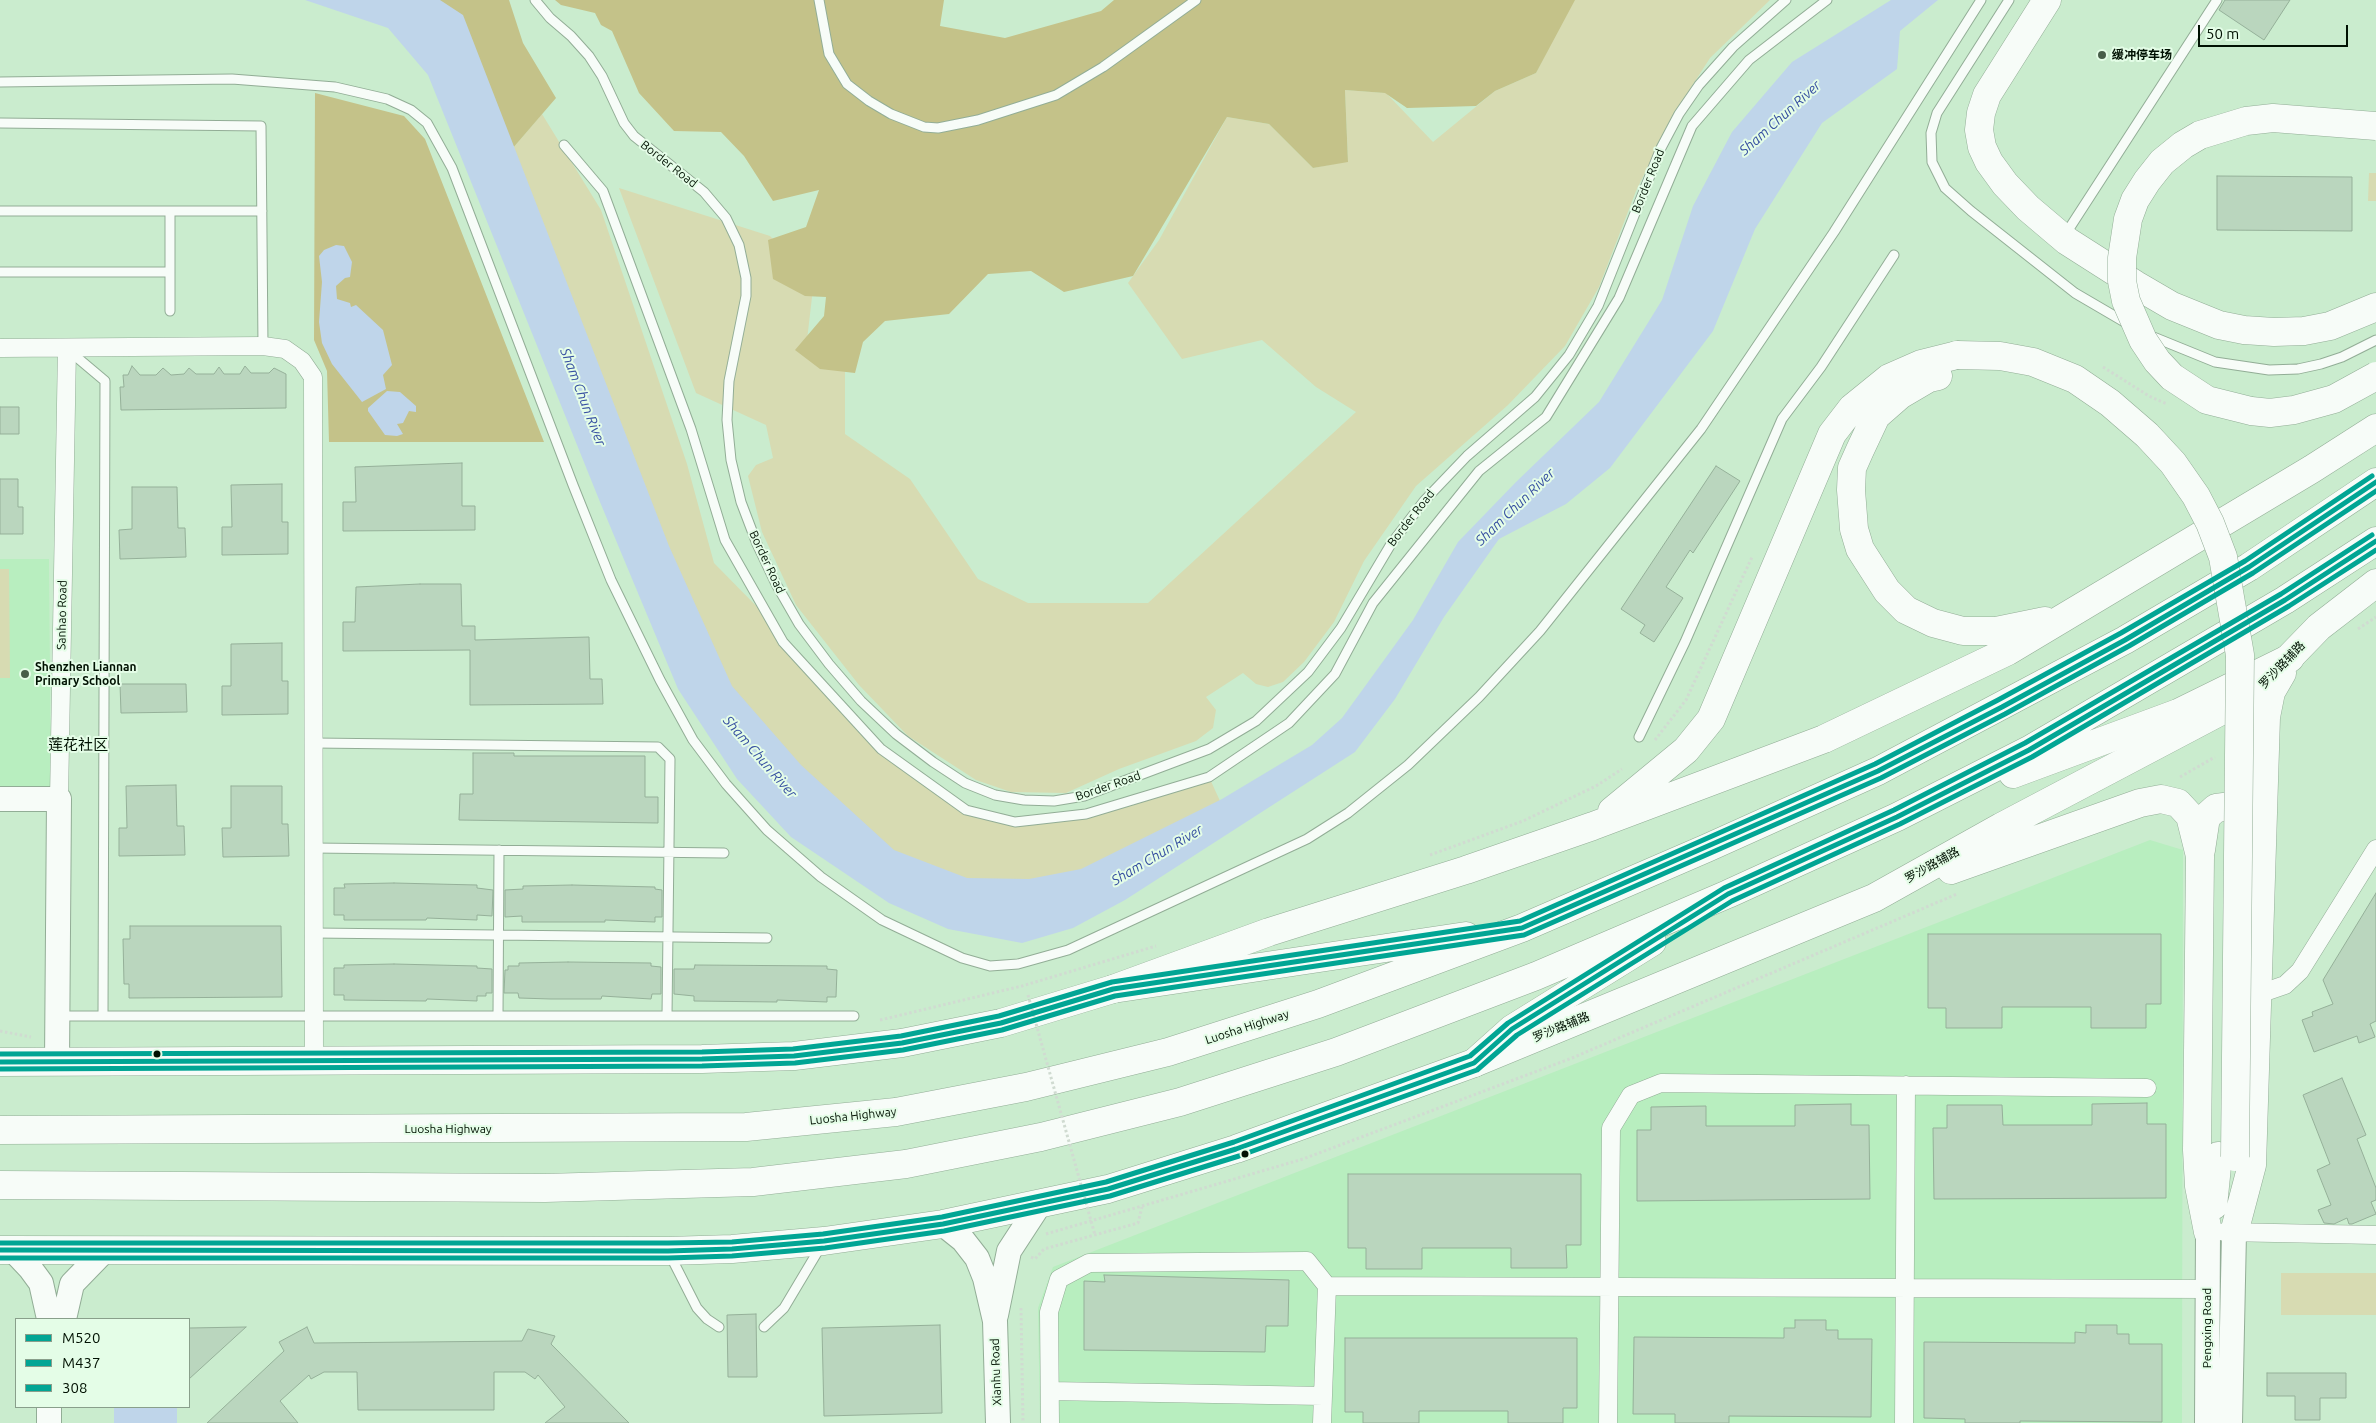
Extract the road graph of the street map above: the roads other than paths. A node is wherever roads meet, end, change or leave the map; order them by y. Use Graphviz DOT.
graph roads {
  1 [pos="535,0"];
  2 [pos="819,0"];
  3 [pos="1196,0"];
  4 [pos="1786,0"];
  5 [pos="1827,0"];
  6 [pos="1981,0"];
  7 [pos="2009,0"];
  8 [pos="2047,0"];
  9 [pos="2217,0"];
  10 [pos="0,82"];
  11 [pos="0,123"];
  12 [pos="2376,126"];
  13 [pos="564,145"];
  14 [pos="0,211"];
  15 [pos="262,211"];
  16 [pos="170,212"];
  17 [pos="2065,239"];
  18 [pos="1894,255"];
  19 [pos="0,272"];
  20 [pos="170,272"];
  21 [pos="2376,307"];
  22 [pos="170,311"];
  23 [pos="2376,340"];
  24 [pos="263,346"];
  25 [pos="0,348"];
  26 [pos="67,348"];
  27 [pos="1958,363"];
  28 [pos="2376,376"];
  29 [pos="2376,428"];
  30 [pos="2376,482"];
  31 [pos="2376,541"];
  32 [pos="2376,583"];
  33 [pos="2061,618"];
  34 [pos="2290,658"];
  35 [pos="1639,737"];
  36 [pos="314,743"];
  37 [pos="0,799"];
  38 [pos="59,799"];
  39 [pos="1897,817"];
  40 [pos="1592,826"];
  41 [pos="314,848"];
  42 [pos="499,850"];
  43 [pos="2376,850"];
  44 [pos="669,852"];
  45 [pos="724,853"];
  46 [pos="2260,855"];
  47 [pos="2200,856"];
  48 [pos="1728,894"];
  49 [pos="1874,898"];
  50 [pos="1522,928"];
  51 [pos="314,933"];
  52 [pos="498,935"];
  53 [pos="668,937"];
  54 [pos="767,938"];
  55 [pos="1113,989"];
  56 [pos="2256,995"];
  57 [pos="103,1015"];
  58 [pos="314,1015"];
  59 [pos="498,1015"];
  60 [pos="58,1016"];
  61 [pos="667,1016"];
  62 [pos="854,1016"];
  63 [pos="314,1061"];
  64 [pos="0,1062"];
  65 [pos="58,1062"];
  66 [pos="1474,1063"];
  67 [pos="1906,1086"];
  68 [pos="2148,1088"];
  69 [pos="0,1130"];
  70 [pos="0,1185"];
  71 [pos="1039,1206"];
  72 [pos="943,1224"];
  73 [pos="2221,1232"];
  74 [pos="2376,1235"];
  75 [pos="824,1241"];
  76 [pos="106,1249"];
  77 [pos="7,1250"];
  78 [pos="668,1251"];
  79 [pos="1327,1286"];
  80 [pos="1609,1287"];
  81 [pos="1906,1288"];
  82 [pos="2208,1289"];
  83 [pos="49,1318"];
  84 [pos="64,1318"];
  85 [pos="995,1321"];
  86 [pos="719,1327"];
  87 [pos="764,1327"];
  88 [pos="1050,1391"];
  89 [pos="1323,1396"];
  90 [pos="49,1408"];
  91 [pos="64,1408"];
  92 [pos="49,1423"];
  93 [pos="64,1423"];
  94 [pos="998,1423"];
  95 [pos="1050,1423"];
  96 [pos="1322,1423"];
  97 [pos="1608,1423"];
  98 [pos="1904,1423"];
  99 [pos="2207,1423"];
  100 [pos="2230,1423"];
  1 -- 4 [label="lane, Border Road"];
  2 -- 3 [label="lane"];
  5 -- 13 [label="lane"];
  6 -- 10 [label="lane"];
  7 -- 23 [label="lane"];
  8 -- 17 [label="main road"];
  9 -- 17 [label="lane"];
  11 -- 15 [label="lane"];
  12 -- 28 [label="main road, bridge"];
  14 -- 16 [label="lane"];
  15 -- 16 [label="lane"];
  15 -- 24 [label="lane"];
  16 -- 20 [label="lane"];
  17 -- 21 [label="main road"];
  18 -- 35 [label="lane"];
  19 -- 20 [label="lane"];
  20 -- 22 [label="lane"];
  24 -- 26 [label="street"];
  24 -- 36 [label="street"];
  25 -- 26 [label="street"];
  26 -- 38 [label="street, Sanhao Road"];
  26 -- 57 [label="lane"];
  27 -- 33 [label="main road"];
  27 -- 40 [label="main road"];
  27 -- 73 [label="main road, bridge"];
  29 -- 33 [label="main road"];
  30 -- 50 [label="main road, Luosha Highway"];
  31 -- 39 [label="main road"];
  32 -- 34 [label="main road, 罗沙路辅路"];
  33 -- 40 [label="main road"];
  34 -- 39 [label="main road"];
  34 -- 46 [label="main road"];
  34 -- 49 [label="main road, 罗沙路辅路"];
  36 -- 41 [label="street"];
  36 -- 44 [label="lane"];
  37 -- 38 [label="street"];
  38 -- 60 [label="street, Sanhao Road"];
  39 -- 48 [label="main road"];
  40 -- 55 [label="main road"];
  41 -- 42 [label="lane"];
  41 -- 51 [label="street"];
  42 -- 44 [label="lane"];
  42 -- 52 [label="lane"];
  43 -- 56 [label="street"];
  44 -- 45 [label="lane"];
  44 -- 53 [label="lane"];
  46 -- 47 [label="main road"];
  46 -- 56 [label="main road"];
  47 -- 49 [label="main road"];
  47 -- 73 [label="main road"];
  48 -- 66 [label="main road"];
  48 -- 70 [label="main road"];
  49 -- 66 [label="main road, 罗沙路辅路"];
  50 -- 55 [label="main road"];
  50 -- 69 [label="main road, Luosha Highway"];
  51 -- 52 [label="lane"];
  51 -- 58 [label="street"];
  52 -- 53 [label="lane"];
  52 -- 59 [label="lane"];
  53 -- 54 [label="lane"];
  53 -- 61 [label="lane"];
  55 -- 63 [label="main road"];
  56 -- 73 [label="main road"];
  57 -- 58 [label="lane"];
  57 -- 60 [label="lane"];
  58 -- 59 [label="lane"];
  58 -- 63 [label="street"];
  59 -- 61 [label="lane"];
  60 -- 65 [label="street, Sanhao Road"];
  61 -- 62 [label="lane"];
  63 -- 65 [label="main road"];
  64 -- 65 [label="main road"];
  66 -- 71 [label="main road, 罗沙路辅路"];
  67 -- 68 [label="street"];
  67 -- 80 [label="street"];
  67 -- 81 [label="street"];
  71 -- 72 [label="main road, 罗沙路辅路"];
  71 -- 85 [label="street"];
  72 -- 75 [label="main road, 罗沙路辅路"];
  72 -- 85 [label="street"];
  73 -- 74 [label="street"];
  73 -- 82 [label="street, Pengxing Road"];
  73 -- 100 [label="street, Pengxing Road"];
  75 -- 78 [label="main road, 罗沙路辅路"];
  75 -- 87 [label="lane"];
  76 -- 77 [label="main road, 罗沙路辅路"];
  76 -- 78 [label="main road, 罗沙路辅路"];
  76 -- 84 [label="street"];
  77 -- 83 [label="street"];
  78 -- 86 [label="lane"];
  79 -- 80 [label="street"];
  79 -- 88 [label="street"];
  79 -- 89 [label="street"];
  80 -- 81 [label="street"];
  80 -- 97 [label="street"];
  81 -- 82 [label="street"];
  81 -- 98 [label="street"];
  82 -- 99 [label="street, Pengxing Road"];
  85 -- 94 [label="street, Xianhu Road"];
  88 -- 89 [label="street"];
  88 -- 95 [label="street"];
  89 -- 96 [label="street"];
  90 -- 92 [label="street"];
  91 -- 93 [label="street"];
}
